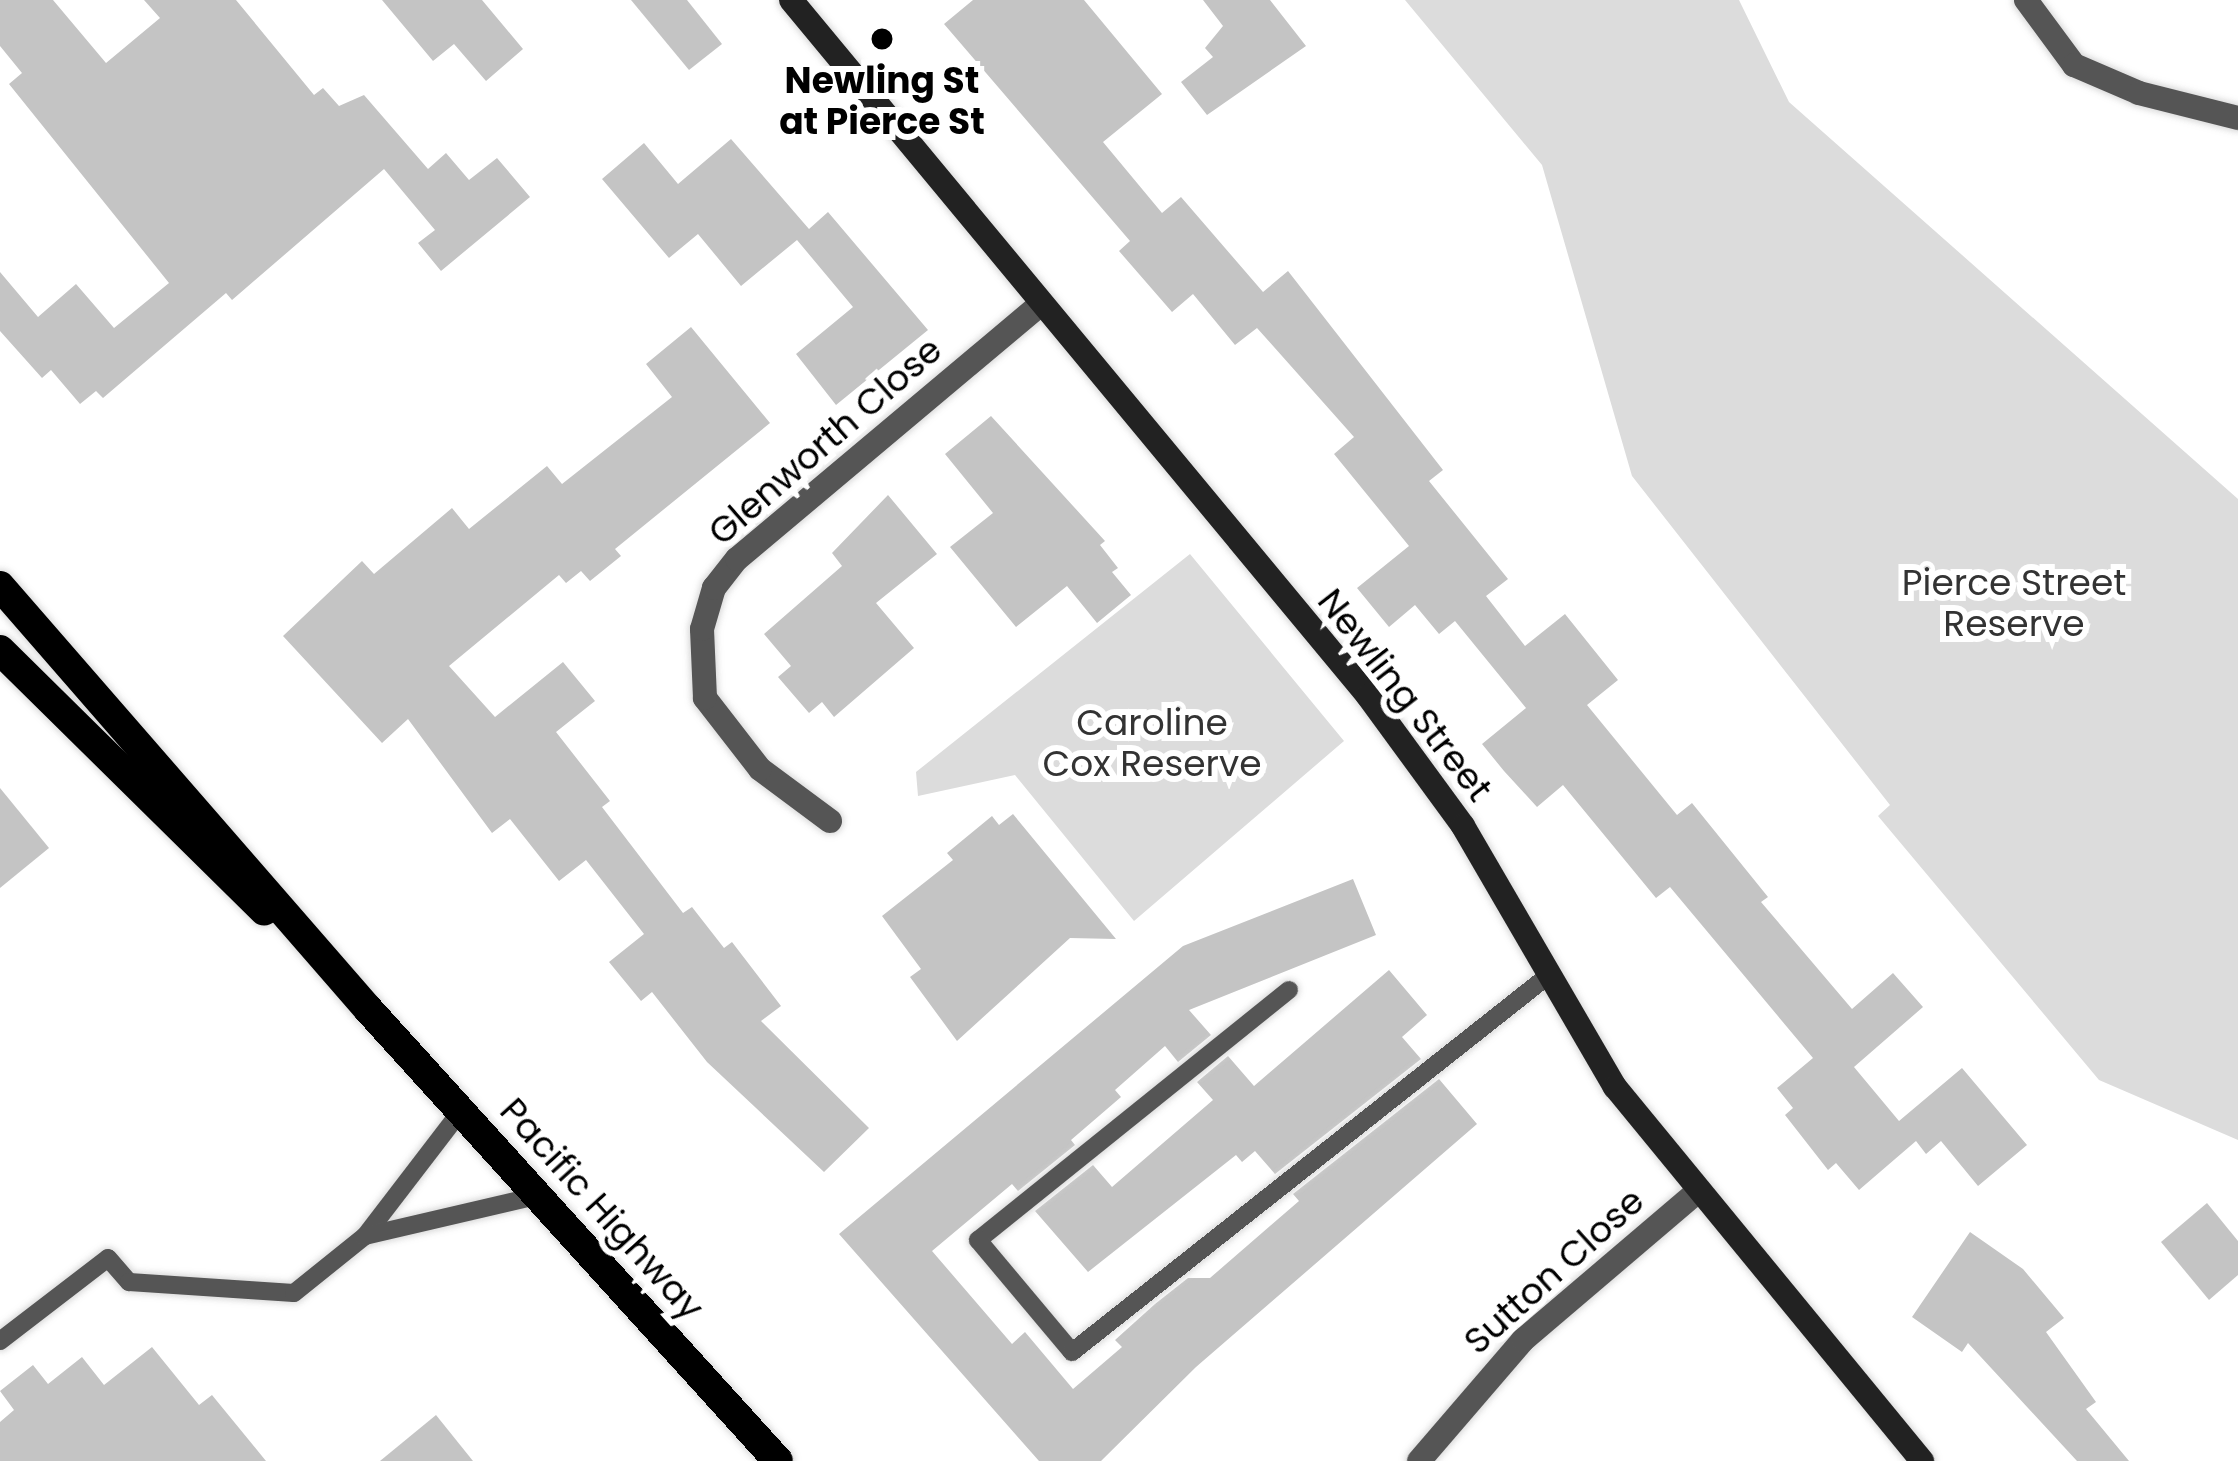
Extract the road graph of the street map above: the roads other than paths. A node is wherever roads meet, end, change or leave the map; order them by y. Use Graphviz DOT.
graph roads {
  1 [pos="791,0"];
  2 [pos="2026,0"];
  3 [pos="2238,118"];
  4 [pos="1041,304"];
  5 [pos="0,586"];
  6 [pos="0,650"];
  7 [pos="830,821"];
  8 [pos="1545,978"];
  9 [pos="1288,990"];
  10 [pos="368,1009"];
  11 [pos="460,1112"];
  12 [pos="1696,1193"];
  13 [pos="537,1196"];
  14 [pos="364,1236"];
  15 [pos="0,1341"];
  16 [pos="778,1461"];
  17 [pos="1419,1461"];
  18 [pos="1922,1461"];
  1 -- 4 [label="street, Newling Street"];
  2 -- 3 [label="street"];
  4 -- 7 [label="street, Glenworth Close"];
  4 -- 8 [label="street, Newling Street"];
  5 -- 10 [label="main road, Pacific Highway"];
  6 -- 10 [label="main road, Pacific Highway"];
  8 -- 9 [label="lane"];
  8 -- 12 [label="street, Newling Street"];
  10 -- 11 [label="main road, Pacific Highway"];
  11 -- 13 [label="main road, Pacific Highway"];
  11 -- 14 [label="lane"];
  12 -- 17 [label="street, Sutton Close"];
  12 -- 18 [label="street, Newling Street"];
  13 -- 14 [label="lane"];
  13 -- 16 [label="main road, Pacific Highway"];
  14 -- 15 [label="lane"];
}
